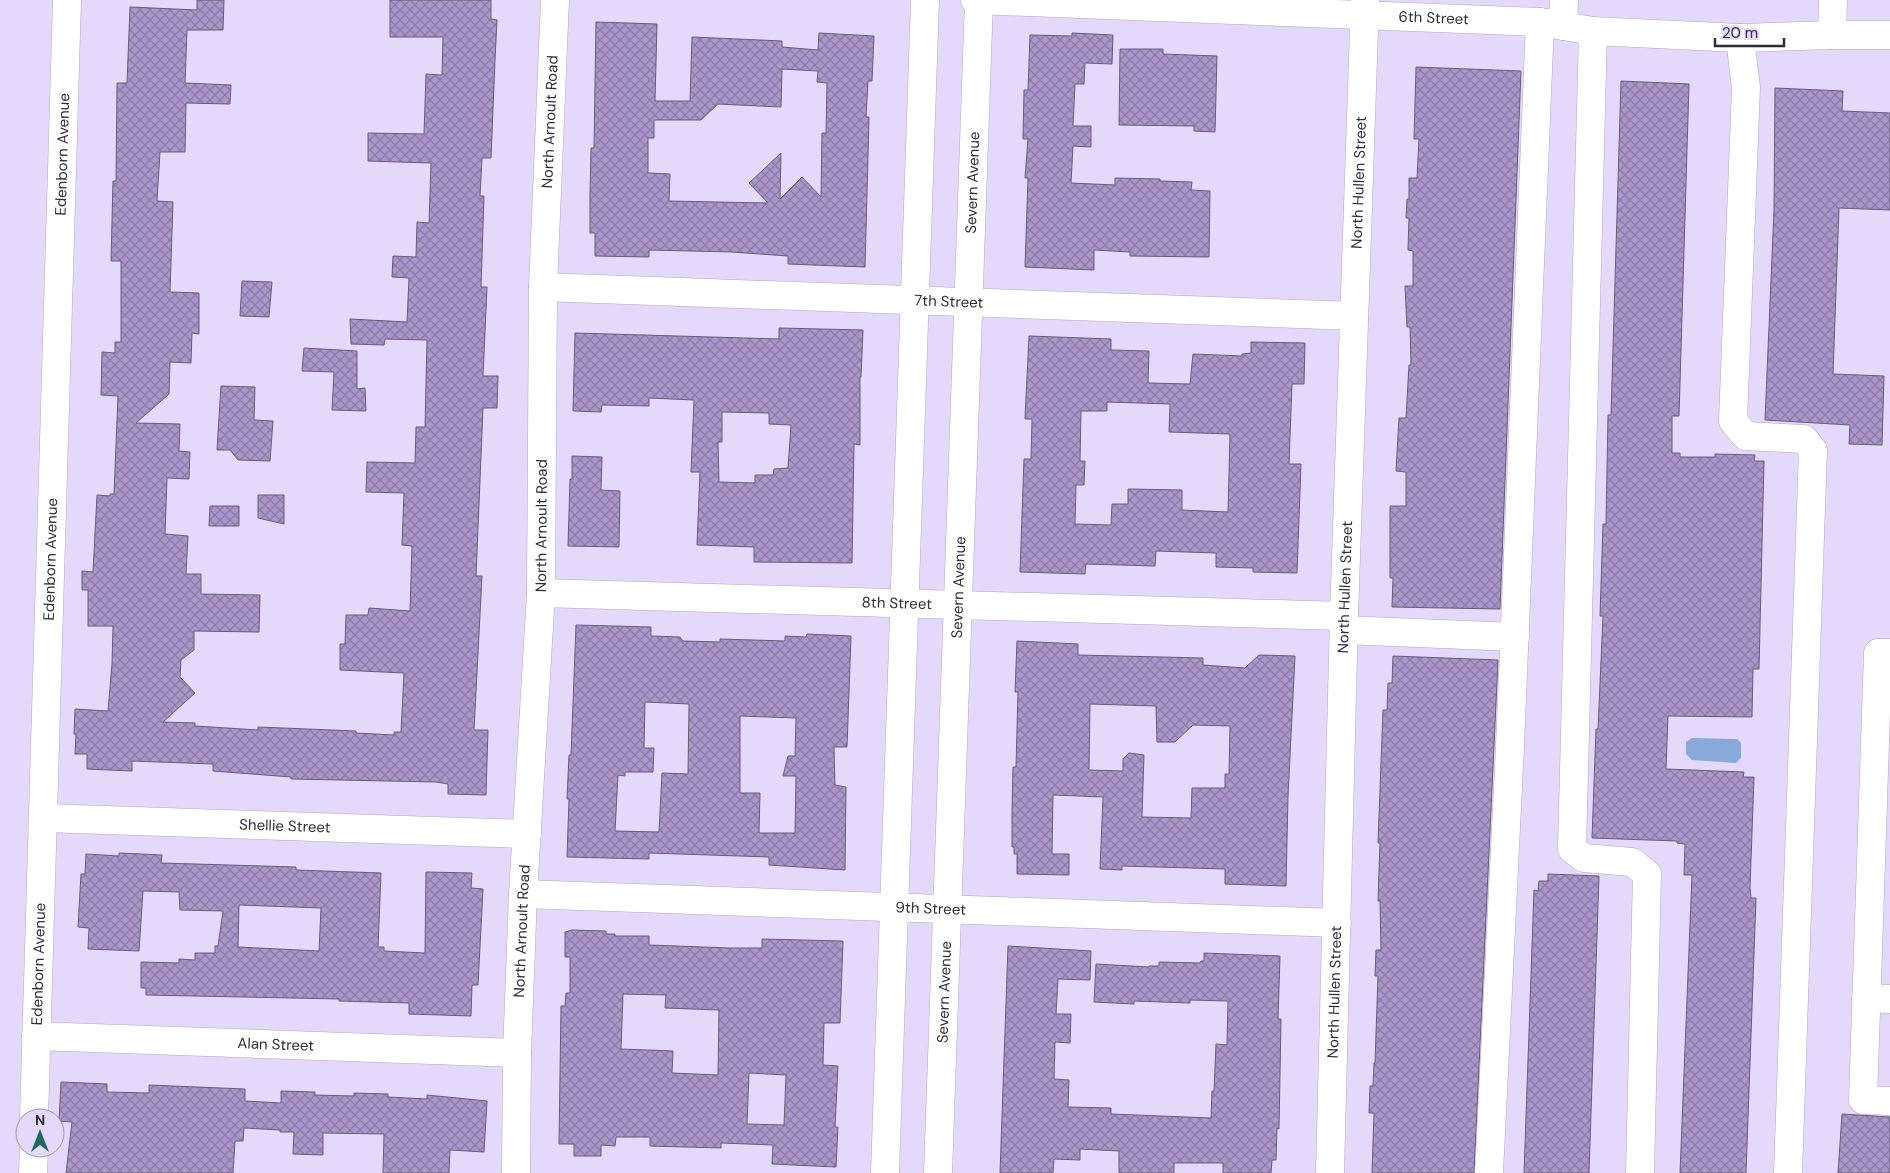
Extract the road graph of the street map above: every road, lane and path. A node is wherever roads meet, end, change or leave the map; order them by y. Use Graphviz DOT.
graph roads {
  1 [pos="67,0"];
  2 [pos="555,0"];
  3 [pos="925,0"];
  4 [pos="977,0"];
  5 [pos="1833,0"];
  6 [pos="1365,8"];
  7 [pos="1556,16"];
  8 [pos="1593,31"];
  9 [pos="1832,34"];
  10 [pos="1890,35"];
  11 [pos="1740,38"];
  12 [pos="543,287"];
  13 [pos="915,300"];
  14 [pos="968,302"];
  15 [pos="1354,316"];
  16 [pos="540,593"];
  17 [pos="904,604"];
  18 [pos="958,606"];
  19 [pos="1344,623"];
  20 [pos="1515,638"];
  21 [pos="1884,653"];
  22 [pos="1883,701"];
  23 [pos="1881,813"];
  24 [pos="44,818"];
  25 [pos="527,834"];
  26 [pos="1880,879"];
  27 [pos="523,894"];
  28 [pos="894,909"];
  29 [pos="947,910"];
  30 [pos="1337,923"];
  31 [pos="1879,954"];
  32 [pos="1878,998"];
  33 [pos="36,1036"];
  34 [pos="517,1053"];
  35 [pos="1890,1100"];
  36 [pos="34,1108"];
  37 [pos="34,1158"];
  38 [pos="33,1173"];
  39 [pos="516,1173"];
  40 [pos="885,1173"];
  41 [pos="938,1173"];
  42 [pos="1330,1173"];
  43 [pos="1488,1173"];
  44 [pos="1640,1173"];
  45 [pos="1788,1173"];
  1 -- 24 [label="street, Edenborn Avenue"];
  2 -- 12 [label="street, North Arnoult Road"];
  3 -- 13 [label="street"];
  4 -- 6 [label="street, 6th Street"];
  4 -- 14 [label="street, Severn Avenue"];
  5 -- 9 [label="street"];
  6 -- 7 [label="street, 6th Street"];
  6 -- 15 [label="street, North Hullen Street"];
  7 -- 8 [label="street, 6th Street"];
  7 -- 20 [label="street"];
  8 -- 11 [label="street, 6th Street"];
  8 -- 44 [label="street"];
  9 -- 10 [label="street, 6th Street"];
  9 -- 11 [label="street, 6th Street"];
  11 -- 45 [label="street"];
  12 -- 13 [label="street, 7th Street"];
  12 -- 16 [label="street, North Arnoult Road"];
  13 -- 14 [label="street, 7th Street"];
  13 -- 17 [label="street"];
  14 -- 15 [label="street, 7th Street"];
  14 -- 18 [label="street, Severn Avenue"];
  15 -- 19 [label="street, North Hullen Street"];
  16 -- 17 [label="street, 8th Street"];
  16 -- 25 [label="street, North Arnoult Road"];
  17 -- 18 [label="street, 8th Street"];
  17 -- 28 [label="street"];
  18 -- 19 [label="street, 8th Street"];
  18 -- 29 [label="street, Severn Avenue"];
  19 -- 20 [label="street, 8th Street"];
  19 -- 30 [label="street, North Hullen Street"];
  20 -- 43 [label="street"];
  21 -- 22 [label="street"];
  22 -- 23 [label="street"];
  23 -- 26 [label="street"];
  24 -- 25 [label="street, Shellie Street"];
  24 -- 33 [label="street, Edenborn Avenue"];
  25 -- 27 [label="street, North Arnoult Road"];
  26 -- 31 [label="street"];
  27 -- 28 [label="street, 9th Street"];
  27 -- 34 [label="street, North Arnoult Road"];
  28 -- 29 [label="street, 9th Street"];
  28 -- 40 [label="street"];
  29 -- 30 [label="street, 9th Street"];
  29 -- 41 [label="street, Severn Avenue"];
  30 -- 42 [label="street, North Hullen Street"];
  31 -- 32 [label="street"];
  32 -- 35 [label="street"];
  33 -- 34 [label="street, Alan Street"];
  33 -- 36 [label="street, Edenborn Avenue"];
  34 -- 39 [label="street, North Arnoult Road"];
  37 -- 38 [label="street"];
}
